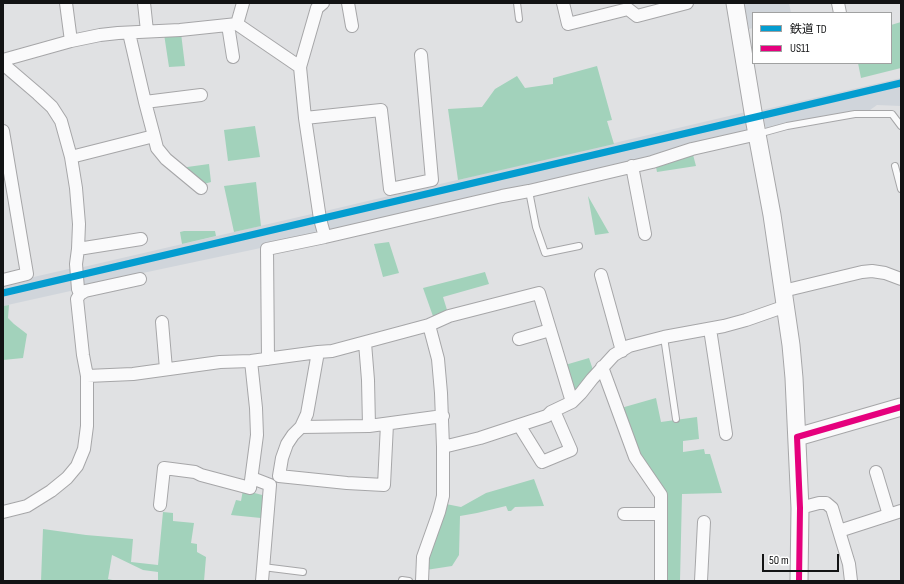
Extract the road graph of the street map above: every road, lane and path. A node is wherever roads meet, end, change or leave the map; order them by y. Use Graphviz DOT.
graph roads {
  1 [pos="66,3"];
  2 [pos="144,3"];
  3 [pos="243,3"];
  4 [pos="322,3"];
  5 [pos="348,3"];
  6 [pos="517,3"];
  7 [pos="563,3"];
  8 [pos="688,3"];
  9 [pos="735,3"];
  10 [pos="627,6"];
  11 [pos="519,19"];
  12 [pos="233,25"];
  13 [pos="352,26"];
  14 [pos="147,31"];
  15 [pos="129,33"];
  16 [pos="71,41"];
  17 [pos="421,55"];
  18 [pos="233,57"];
  19 [pos="749,59"];
  20 [pos="3,60"];
  21 [pos="3,64"];
  22 [pos="300,67"];
  23 [pos="201,95"];
  24 [pos="145,102"];
  25 [pos="305,118"];
  26 [pos="901,126"];
  27 [pos="3,131"];
  28 [pos="758,134"];
  29 [pos="154,136"];
  30 [pos="71,157"];
  31 [pos="632,166"];
  32 [pos="895,166"];
  33 [pos="201,188"];
  34 [pos="901,189"];
  35 [pos="529,191"];
  36 [pos="645,234"];
  37 [pos="325,237"];
  38 [pos="141,239"];
  39 [pos="579,246"];
  40 [pos="78,249"];
  41 [pos="602,275"];
  42 [pos="140,278"];
  43 [pos="901,279"];
  44 [pos="3,280"];
  45 [pos="80,294"];
  46 [pos="785,298"];
  47 [pos="162,322"];
  48 [pos="429,325"];
  49 [pos="710,329"];
  50 [pos="550,330"];
  51 [pos="664,337"];
  52 [pos="519,339"];
  53 [pos="365,343"];
  54 [pos="622,351"];
  55 [pos="318,352"];
  56 [pos="268,359"];
  57 [pos="251,361"];
  58 [pos="602,367"];
  59 [pos="166,370"];
  60 [pos="87,376"];
  61 [pos="572,402"];
  62 [pos="901,407"];
  63 [pos="554,411"];
  64 [pos="443,416"];
  65 [pos="676,419"];
  66 [pos="387,424"];
  67 [pos="519,425"];
  68 [pos="369,426"];
  69 [pos="301,427"];
  70 [pos="726,434"];
  71 [pos="797,437"];
  72 [pos="443,447"];
  73 [pos="876,472"];
  74 [pos="252,478"];
  75 [pos="160,505"];
  76 [pos="800,508"];
  77 [pos="901,511"];
  78 [pos="3,512"];
  79 [pos="624,514"];
  80 [pos="661,514"];
  81 [pos="889,515"];
  82 [pos="704,522"];
  83 [pos="839,531"];
  84 [pos="263,567"];
  85 [pos="303,572"];
  86 [pos="402,580"];
  87 [pos="262,581"];
  88 [pos="410,581"];
  89 [pos="422,581"];
  90 [pos="661,581"];
  91 [pos="701,581"];
  92 [pos="799,581"];
  93 [pos="851,581"];
  1 -- 16 [label="street"];
  2 -- 14 [label="street"];
  3 -- 12 [label="street"];
  4 -- 22 [label="street"];
  5 -- 13 [label="street"];
  6 -- 11 [label="lane"];
  7 -- 10 [label="street"];
  8 -- 10 [label="street"];
  9 -- 19 [label="street"];
  12 -- 14 [label="street"];
  12 -- 18 [label="street"];
  12 -- 22 [label="street"];
  14 -- 15 [label="street"];
  15 -- 16 [label="street"];
  15 -- 24 [label="street"];
  16 -- 20 [label="street"];
  17 -- 25 [label="street"];
  19 -- 28 [label="street"];
  21 -- 30 [label="street"];
  22 -- 25 [label="street"];
  23 -- 24 [label="street"];
  24 -- 29 [label="street"];
  25 -- 37 [label="street"];
  26 -- 28 [label="lane"];
  27 -- 44 [label="street"];
  28 -- 31 [label="street"];
  28 -- 46 [label="street"];
  29 -- 30 [label="street"];
  29 -- 33 [label="street"];
  30 -- 40 [label="street"];
  31 -- 35 [label="street"];
  31 -- 36 [label="street"];
  32 -- 34 [label="lane"];
  35 -- 37 [label="street"];
  35 -- 39 [label="lane"];
  37 -- 56 [label="street"];
  38 -- 40 [label="street"];
  40 -- 45 [label="street"];
  41 -- 54 [label="street"];
  42 -- 45 [label="street"];
  43 -- 46 [label="street"];
  45 -- 60 [label="street"];
  46 -- 49 [label="street"];
  46 -- 71 [label="street"];
  47 -- 59 [label="street"];
  48 -- 50 [label="street"];
  48 -- 53 [label="street"];
  48 -- 64 [label="street"];
  49 -- 51 [label="street"];
  49 -- 70 [label="street"];
  50 -- 52 [label="street"];
  50 -- 61 [label="street"];
  51 -- 54 [label="street"];
  51 -- 65 [label="lane"];
  53 -- 55 [label="street"];
  53 -- 68 [label="street"];
  54 -- 58 [label="street"];
  55 -- 56 [label="street"];
  55 -- 69 [label="street"];
  56 -- 57 [label="street"];
  57 -- 59 [label="street"];
  57 -- 74 [label="street"];
  58 -- 61 [label="street"];
  58 -- 80 [label="street"];
  59 -- 60 [label="street"];
  60 -- 78 [label="street"];
  61 -- 63 [label="street"];
  62 -- 71 [label="street"];
  63 -- 67 [label="street"];
  63 -- 67 [label="street"];
  64 -- 66 [label="street"];
  64 -- 72 [label="street"];
  66 -- 68 [label="street"];
  66 -- 69 [label="street"];
  67 -- 72 [label="street"];
  68 -- 69 [label="street"];
  71 -- 76 [label="street"];
  72 -- 89 [label="street"];
  73 -- 81 [label="street"];
  74 -- 75 [label="street"];
  74 -- 84 [label="street"];
  76 -- 83 [label="street"];
  76 -- 92 [label="street"];
  77 -- 81 [label="street"];
  79 -- 80 [label="street"];
  80 -- 90 [label="street"];
  81 -- 83 [label="street"];
  82 -- 91 [label="street"];
  83 -- 93 [label="street"];
  84 -- 85 [label="lane"];
  84 -- 87 [label="street"];
  86 -- 88 [label="lane"];
}
